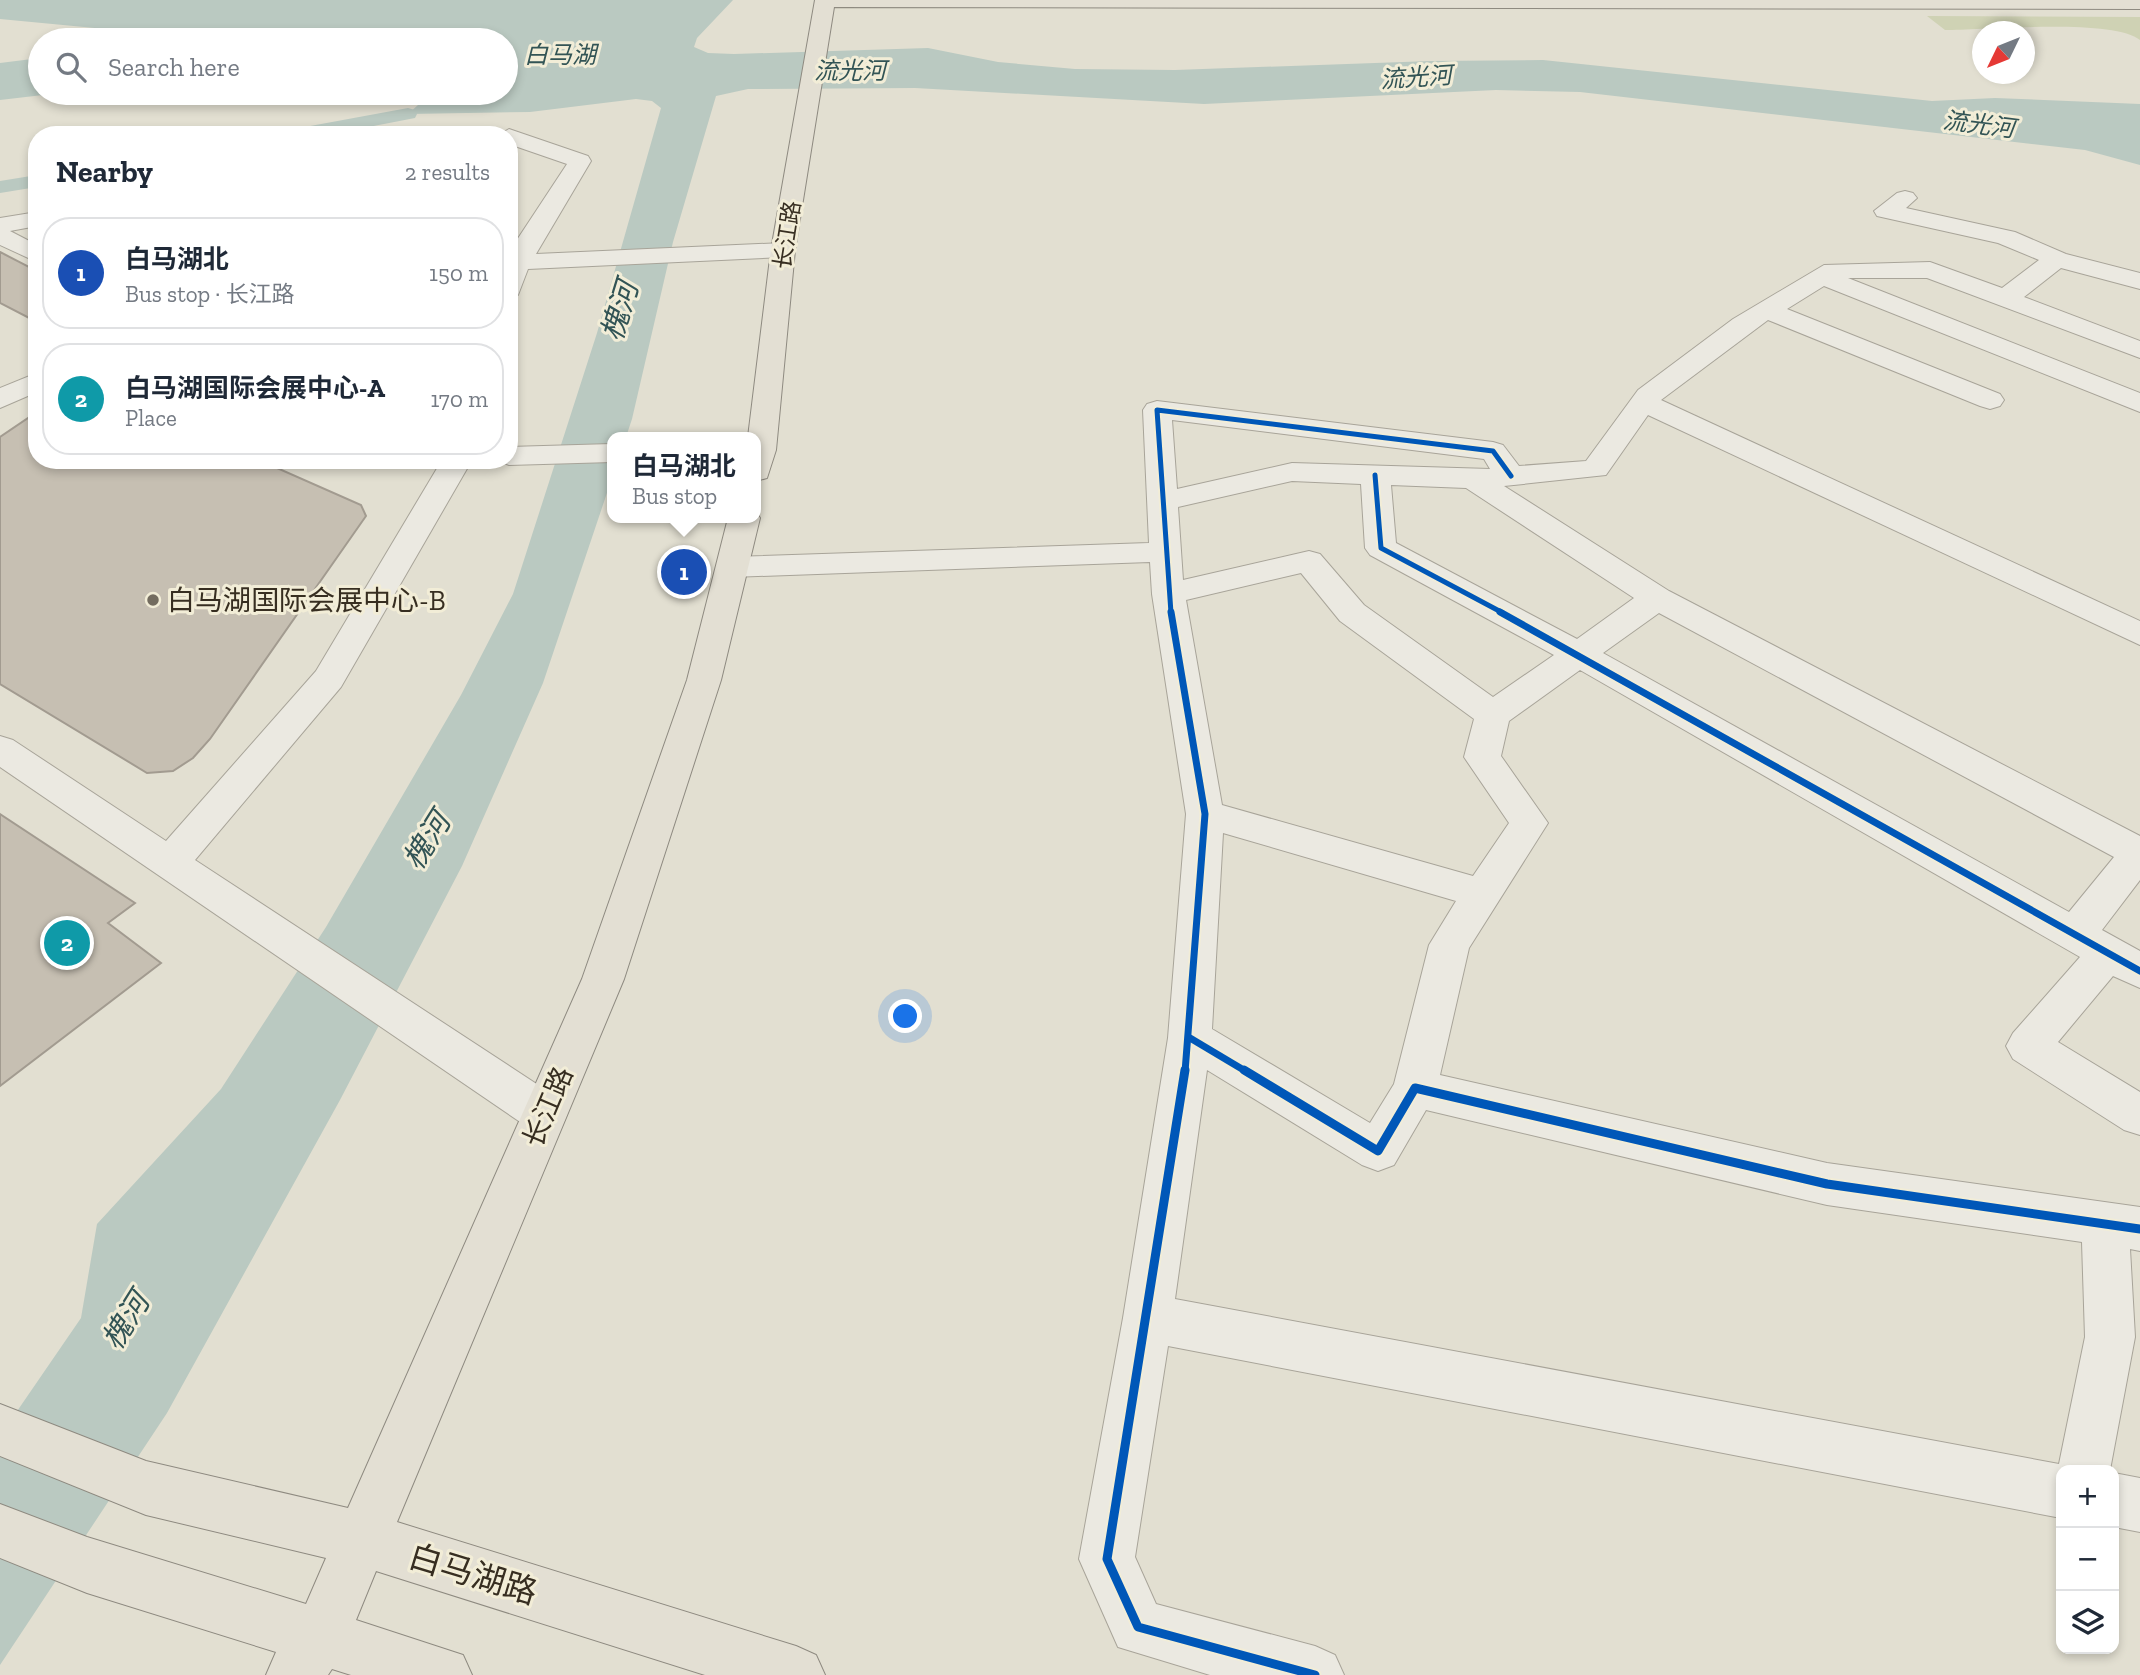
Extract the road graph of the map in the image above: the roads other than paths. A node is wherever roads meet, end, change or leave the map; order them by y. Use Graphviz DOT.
graph roads {
  1 [pos="825,1"];
  2 [pos="1503,2"];
  3 [pos="2140,3"];
  4 [pos="518,141"];
  5 [pos="1905,198"];
  6 [pos="28,220"];
  7 [pos="0,225"];
  8 [pos="0,235"];
  9 [pos="28,250"];
  10 [pos="783,250"];
  11 [pos="518,254"];
  12 [pos="2057,259"];
  13 [pos="518,261"];
  14 [pos="1822,277"];
  15 [pos="2140,281"];
  16 [pos="2004,299"];
  17 [pos="1766,310"];
  18 [pos="2140,350"];
  19 [pos="28,385"];
  20 [pos="0,399"];
  21 [pos="1990,400"];
  22 [pos="1643,402"];
  23 [pos="2140,403"];
  24 [pos="761,432"];
  25 [pos="607,453"];
  26 [pos="518,456"];
  27 [pos="452,469"];
  28 [pos="1374,475"];
  29 [pos="1511,476"];
  30 [pos="1472,479"];
  31 [pos="1164,502"];
  32 [pos="743,523"];
  33 [pos="732,568"];
  34 [pos="1167,573"];
  35 [pos="1657,598"];
  36 [pos="2140,634"];
  37 [pos="1579,654"];
  38 [pos="1493,715"];
  39 [pos="0,749"];
  40 [pos="1205,814"];
  41 [pos="2139,853"];
  42 [pos="170,863"];
  43 [pos="1483,894"];
  44 [pos="2108,953"];
  45 [pos="1190,1038"];
  46 [pos="1415,1088"];
  47 [pos="545,1114"];
  48 [pos="2140,1116"];
  49 [pos="2123,1226"];
  50 [pos="1148,1318"];
  51 [pos="0,1430"];
  52 [pos="2085,1465"];
  53 [pos="2056,1490"];
  54 [pos="2119,1501"];
  55 [pos="2140,1505"];
  56 [pos="0,1531"];
  57 [pos="362,1539"];
  58 [pos="308,1655"];
  59 [pos="443,1675"];
  60 [pos="796,1675"];
  61 [pos="1315,1675"];
  1 -- 2 [label="main road"];
  1 -- 10 [label="main road, 长江路"];
  2 -- 3 [label="main road"];
  4 -- 11 [label="street"];
  5 -- 12 [label="street"];
  6 -- 7 [label="street"];
  8 -- 9 [label="street"];
  10 -- 13 [label="street"];
  10 -- 24 [label="main road, 长江路"];
  12 -- 15 [label="street"];
  12 -- 16 [label="street"];
  14 -- 16 [label="street"];
  14 -- 17 [label="street"];
  14 -- 23 [label="street"];
  16 -- 18 [label="street"];
  17 -- 21 [label="street"];
  17 -- 22 [label="street"];
  19 -- 20 [label="street"];
  22 -- 29 [label="street"];
  22 -- 36 [label="street"];
  25 -- 26 [label="street"];
  27 -- 42 [label="street"];
  28 -- 30 [label="street"];
  28 -- 31 [label="street"];
  28 -- 37 [label="street"];
  29 -- 30 [label="street"];
  29 -- 31 [label="street"];
  30 -- 35 [label="street"];
  31 -- 34 [label="street"];
  32 -- 33 [label="main road, 长江路"];
  33 -- 34 [label="street"];
  33 -- 47 [label="main road, 长江路"];
  34 -- 38 [label="street"];
  34 -- 40 [label="street"];
  35 -- 37 [label="street"];
  35 -- 41 [label="street"];
  37 -- 38 [label="street"];
  37 -- 44 [label="street"];
  38 -- 43 [label="street"];
  39 -- 42 [label="street"];
  40 -- 43 [label="street"];
  40 -- 45 [label="street"];
  41 -- 44 [label="street"];
  42 -- 47 [label="street"];
  43 -- 46 [label="street"];
  44 -- 48 [label="street"];
  45 -- 46 [label="street"];
  45 -- 50 [label="street"];
  46 -- 49 [label="street"];
  47 -- 57 [label="main road, 长江路"];
  49 -- 52 [label="street"];
  50 -- 53 [label="street"];
  50 -- 61 [label="street"];
  51 -- 57 [label="main road, 白马湖路"];
  54 -- 55 [label="street"];
  56 -- 58 [label="main road"];
  57 -- 58 [label="main road, 长江路"];
  57 -- 60 [label="main road, 白马湖路"];
  58 -- 59 [label="main road"];
}
